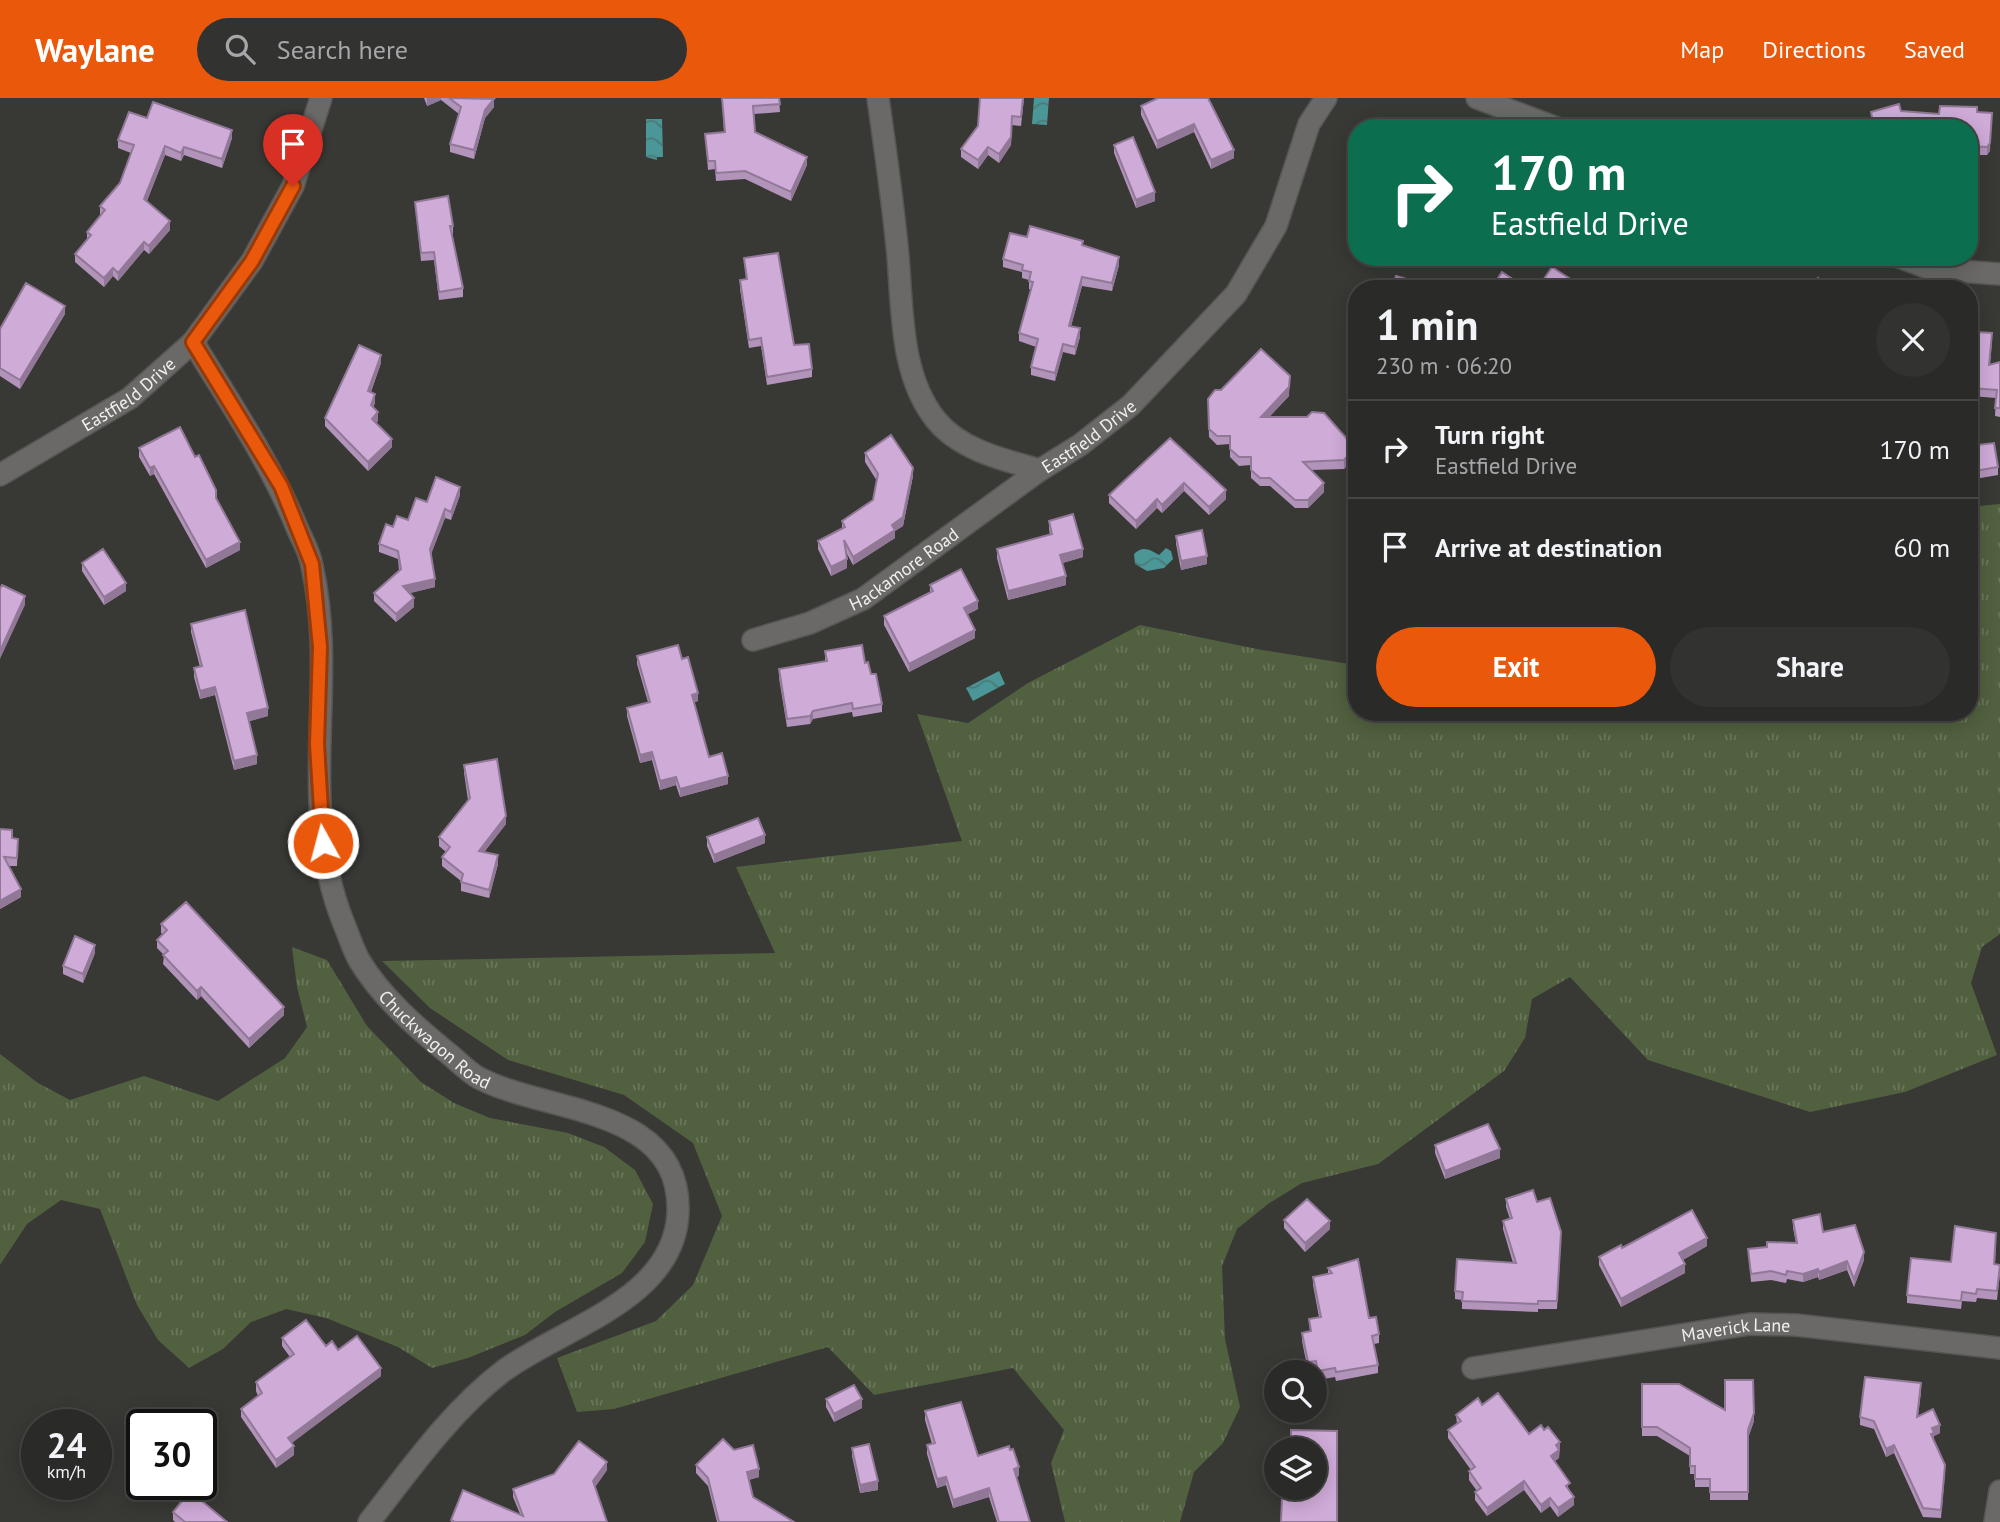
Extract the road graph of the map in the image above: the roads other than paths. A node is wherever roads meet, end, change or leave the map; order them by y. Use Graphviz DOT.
graph roads {
  1 [pos="321,98"];
  2 [pos="878,98"];
  3 [pos="1326,98"];
  4 [pos="1477,98"];
  5 [pos="1533,119"];
  6 [pos="1923,266"];
  7 [pos="2000,274"];
  8 [pos="193,342"];
  9 [pos="1040,470"];
  10 [pos="0,475"];
  11 [pos="754,640"];
  12 [pos="2000,1348"];
  13 [pos="1473,1368"];
  14 [pos="2000,1491"];
  15 [pos="369,1522"];
  16 [pos="1995,1522"];
  1 -- 8 [label="street, Eastfield Drive"];
  2 -- 9 [label="street, Eastfield Drive"];
  3 -- 9 [label="street, Eastfield Drive"];
  4 -- 5 [label="street"];
  6 -- 7 [label="street"];
  8 -- 10 [label="street, Eastfield Drive"];
  8 -- 15 [label="street, Chuckwagon Road"];
  9 -- 11 [label="street, Hackamore Road"];
  12 -- 13 [label="street, Maverick Lane"];
  14 -- 16 [label="street"];
}
